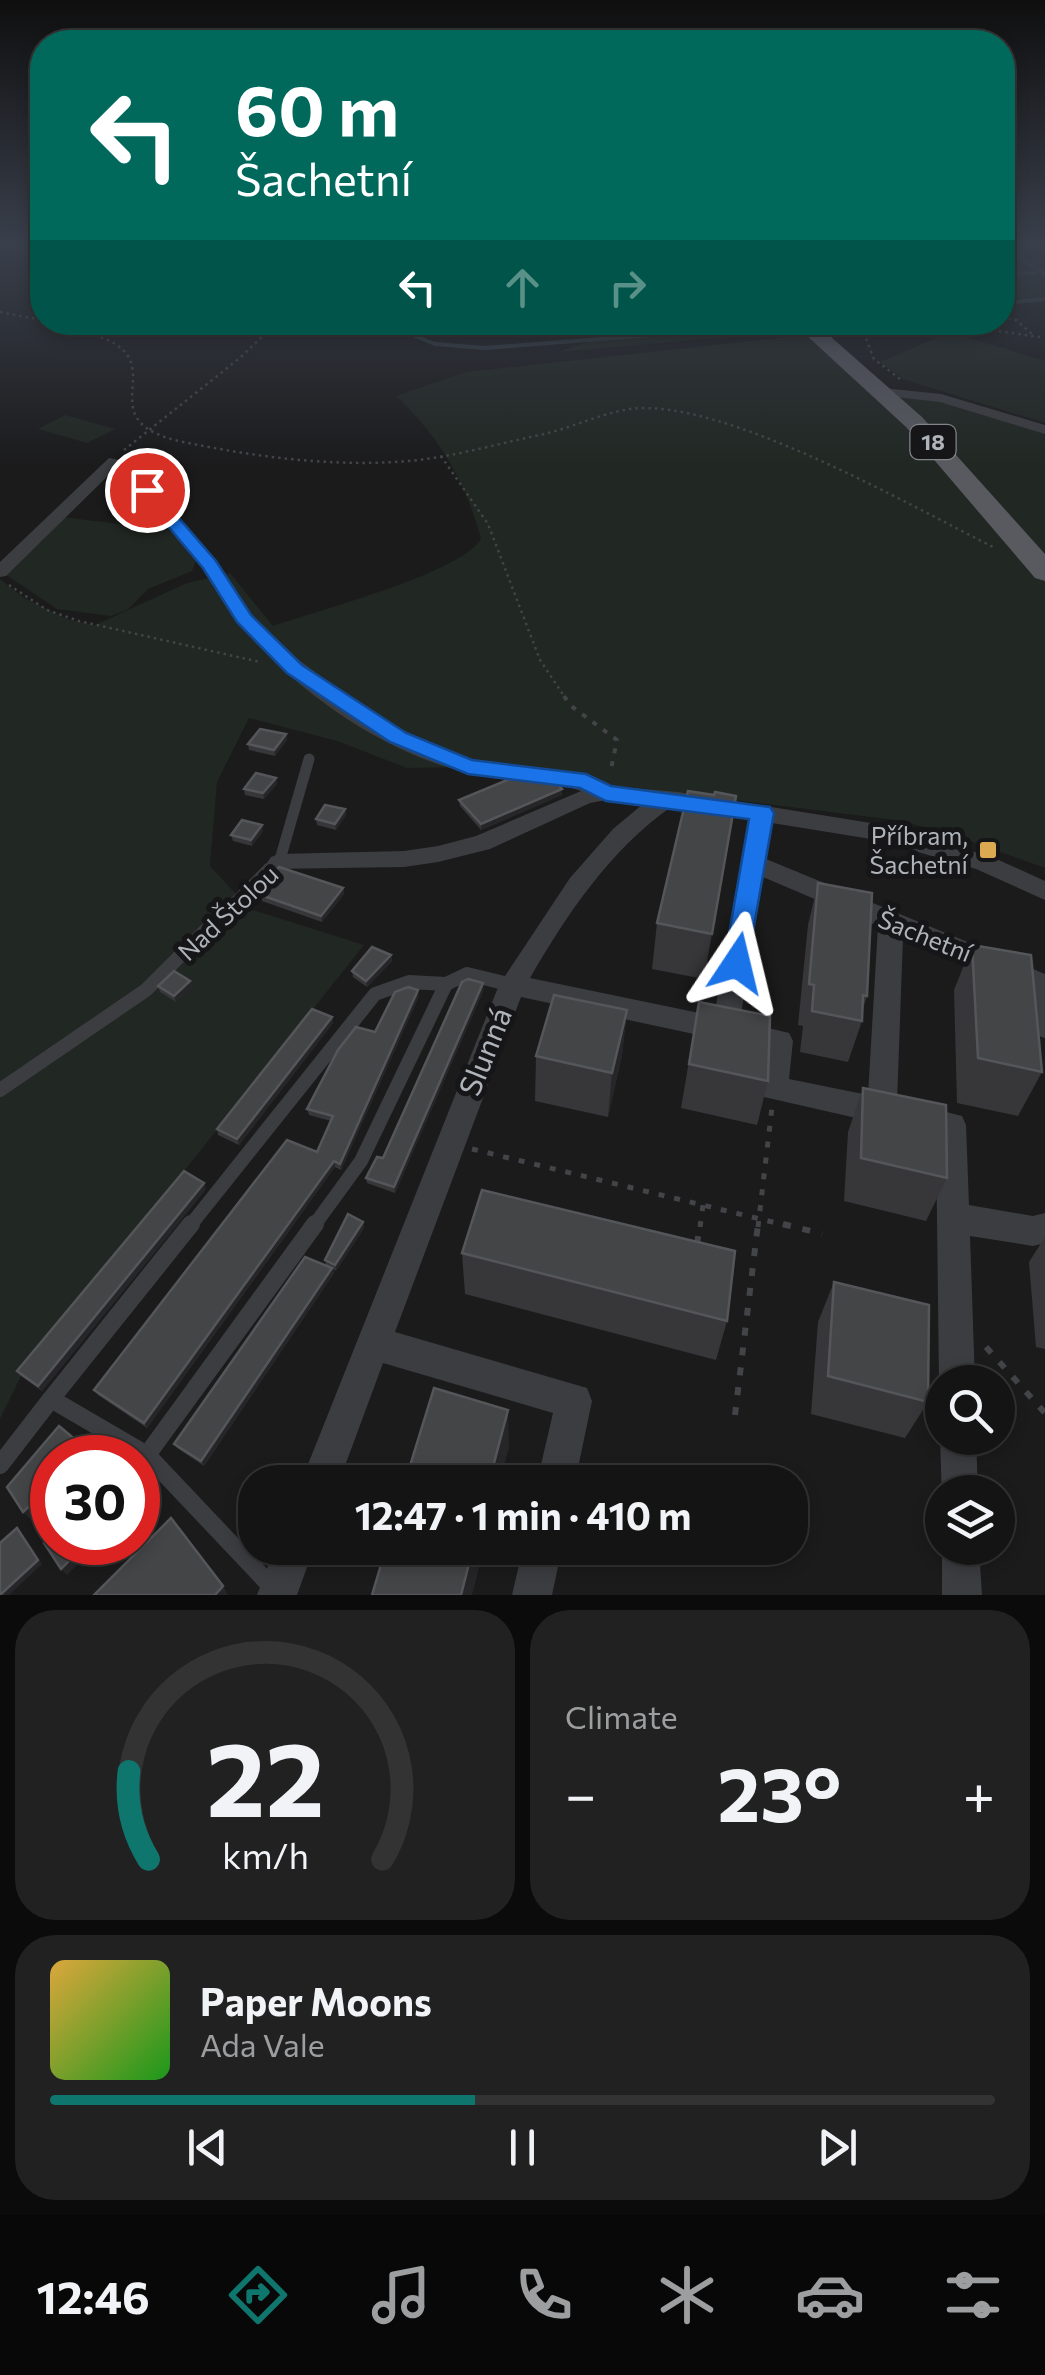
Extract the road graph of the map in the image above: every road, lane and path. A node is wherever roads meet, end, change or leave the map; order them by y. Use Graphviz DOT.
graph roads {
  1 [pos="1015,320"];
  2 [pos="1015,334"];
  3 [pos="96,335"];
  4 [pos="263,335"];
  5 [pos="818,335"];
  6 [pos="871,335"];
  7 [pos="1043,338"];
  8 [pos="893,392"];
  9 [pos="143,430"];
  10 [pos="1045,430"];
  11 [pos="440,456"];
  12 [pos="114,461"];
  13 [pos="1043,570"];
  14 [pos="0,572"];
  15 [pos="0,580"];
  16 [pos="294,669"];
  17 [pos="309,760"];
  18 [pos="606,793"];
  19 [pos="663,802"];
  20 [pos="762,813"];
  21 [pos="279,863"];
  22 [pos="754,864"];
  23 [pos="1045,891"];
  24 [pos="892,922"];
  25 [pos="446,984"];
  26 [pos="512,985"];
  27 [pos="1043,985"];
  28 [pos="1045,1027"];
  29 [pos="725,1030"];
  30 [pos="774,1088"];
  31 [pos="0,1090"];
  32 [pos="882,1111"];
  33 [pos="472,1149"];
  34 [pos="704,1205"];
  35 [pos="953,1218"];
  36 [pos="760,1219"];
  37 [pos="1045,1228"];
  38 [pos="822,1234"];
  39 [pos="695,1252"];
  40 [pos="956,1314"];
  41 [pos="374,1343"];
  42 [pos="957,1365"];
  43 [pos="51,1399"];
  44 [pos="1045,1413"];
  45 [pos="735,1416"];
  46 [pos="112,1435"];
  47 [pos="160,1438"];
  48 [pos="0,1464"];
  49 [pos="327,1465"];
  50 [pos="560,1465"];
  51 [pos="160,1470"];
  52 [pos="288,1565"];
  53 [pos="538,1565"];
  54 [pos="961,1565"];
  55 [pos="277,1594"];
  56 [pos="532,1595"];
  57 [pos="962,1595"];
  1 -- 7 [label="path"];
  2 -- 7 [label="path"];
  3 -- 9 [label="path"];
  4 -- 9 [label="path"];
  5 -- 8 [label="main road, 18"];
  6 -- 8 [label="path"];
  8 -- 10 [label="street"];
  8 -- 13 [label="main road, 18"];
  9 -- 11 [label="path"];
  9 -- 12 [label="path"];
  11 -- 13 [label="path"];
  11 -- 18 [label="path"];
  12 -- 14 [label="street"];
  12 -- 16 [label="street"];
  15 -- 16 [label="path"];
  16 -- 18 [label="street"];
  17 -- 21 [label="lane"];
  18 -- 19 [label="street"];
  18 -- 21 [label="street, Nad Štolou"];
  19 -- 20 [label="street"];
  19 -- 26 [label="street, Slunná"];
  20 -- 22 [label="street"];
  20 -- 23 [label="street"];
  21 -- 31 [label="lane, Nad Štolou"];
  22 -- 24 [label="street, Šachetní"];
  22 -- 29 [label="street"];
  24 -- 27 [label="street, Šachetní"];
  24 -- 32 [label="street"];
  25 -- 26 [label="lane"];
  25 -- 43 [label="lane"];
  25 -- 47 [label="lane"];
  26 -- 29 [label="street"];
  26 -- 41 [label="street, Slunná"];
  27 -- 28 [label="street, Šachetní"];
  29 -- 30 [label="street"];
  30 -- 32 [label="street"];
  30 -- 36 [label="path"];
  32 -- 35 [label="street"];
  33 -- 34 [label="path"];
  34 -- 36 [label="path"];
  34 -- 39 [label="path"];
  35 -- 37 [label="street"];
  35 -- 40 [label="street"];
  36 -- 38 [label="path"];
  36 -- 45 [label="path"];
  40 -- 42 [label="street"];
  40 -- 44 [label="path"];
  41 -- 49 [label="street, Slunná"];
  41 -- 50 [label="street"];
  43 -- 46 [label="lane"];
  43 -- 48 [label="lane"];
  51 -- 55 [label="lane"];
  52 -- 55 [label="street"];
  53 -- 56 [label="street"];
  54 -- 57 [label="street"];
}
